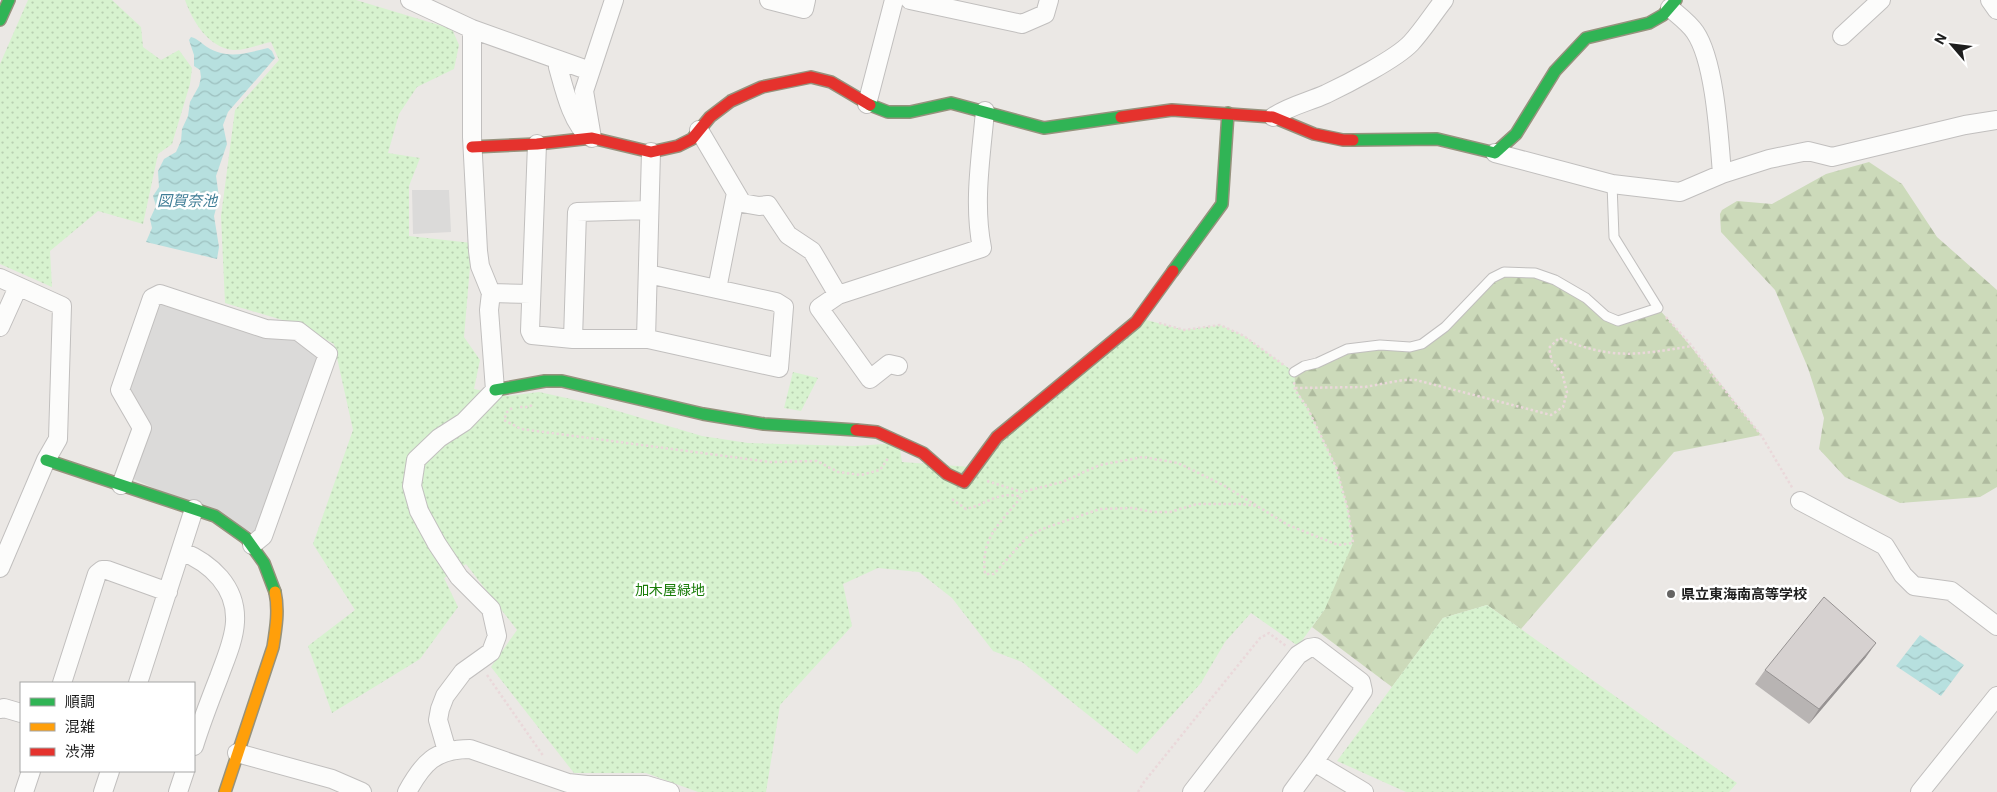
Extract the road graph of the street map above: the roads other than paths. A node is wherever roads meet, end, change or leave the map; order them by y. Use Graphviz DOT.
graph roads {
  1 [pos="9,0"];
  2 [pos="410,0"];
  3 [pos="614,0"];
  4 [pos="768,0"];
  5 [pos="806,0"];
  6 [pos="894,0"];
  7 [pos="910,0"];
  8 [pos="1048,0"];
  9 [pos="1444,0"];
  10 [pos="1881,0"];
  11 [pos="1990,0"];
  12 [pos="1673,4"];
  13 [pos="964,6"];
  14 [pos="1997,10"];
  15 [pos="0,20"];
  16 [pos="472,29"];
  17 [pos="1842,36"];
  18 [pos="558,67"];
  19 [pos="590,71"];
  20 [pos="866,104"];
  21 [pos="985,112"];
  22 [pos="1228,113"];
  23 [pos="1273,117"];
  24 [pos="1997,120"];
  25 [pos="699,130"];
  26 [pos="592,138"];
  27 [pos="537,144"];
  28 [pos="472,147"];
  29 [pos="651,152"];
  30 [pos="1495,153"];
  31 [pos="1722,174"];
  32 [pos="1612,184"];
  33 [pos="736,193"];
  34 [pos="650,210"];
  35 [pos="648,274"];
  36 [pos="0,278"];
  37 [pos="18,287"];
  38 [pos="716,289"];
  39 [pos="492,293"];
  40 [pos="531,294"];
  41 [pos="838,295"];
  42 [pos="0,327"];
  43 [pos="573,339"];
  44 [pos="646,339"];
  45 [pos="898,366"];
  46 [pos="1294,372"];
  47 [pos="495,390"];
  48 [pos="46,460"];
  49 [pos="121,485"];
  50 [pos="1800,501"];
  51 [pos="194,509"];
  52 [pos="252,545"];
  53 [pos="181,551"];
  54 [pos="0,568"];
  55 [pos="168,592"];
  56 [pos="1997,626"];
  57 [pos="62,682"];
  58 [pos="138,682"];
  59 [pos="1997,696"];
  60 [pos="0,709"];
  61 [pos="20,713"];
  62 [pos="195,741"];
  63 [pos="447,751"];
  64 [pos="238,753"];
  65 [pos="1314,762"];
  66 [pos="31,772"];
  67 [pos="110,772"];
  68 [pos="185,772"];
  69 [pos="24,792"];
  70 [pos="103,792"];
  71 [pos="178,792"];
  72 [pos="225,792"];
  73 [pos="362,792"];
  74 [pos="407,792"];
  75 [pos="670,792"];
  76 [pos="1192,792"];
  77 [pos="1292,792"];
  78 [pos="1364,792"];
  79 [pos="1920,792"];
  1 -- 15 [label="street"];
  2 -- 16 [label="street"];
  3 -- 19 [label="street"];
  4 -- 5 [label="street"];
  6 -- 20 [label="street"];
  7 -- 13 [label="street"];
  8 -- 13 [label="street"];
  9 -- 23 [label="street"];
  10 -- 17 [label="street"];
  11 -- 14 [label="street"];
  12 -- 30 [label="street"];
  12 -- 31 [label="street"];
  16 -- 19 [label="street"];
  16 -- 28 [label="street"];
  18 -- 26 [label="street"];
  19 -- 26 [label="street"];
  20 -- 21 [label="street"];
  20 -- 25 [label="street"];
  21 -- 22 [label="street"];
  21 -- 41 [label="street"];
  22 -- 23 [label="street"];
  22 -- 47 [label="street"];
  23 -- 30 [label="street"];
  24 -- 31 [label="street"];
  25 -- 29 [label="street"];
  25 -- 33 [label="street"];
  26 -- 27 [label="street"];
  26 -- 29 [label="street"];
  27 -- 28 [label="street"];
  27 -- 40 [label="street"];
  28 -- 39 [label="street"];
  29 -- 34 [label="street"];
  30 -- 32 [label="street"];
  31 -- 32 [label="street"];
  32 -- 46 [label="lane"];
  33 -- 38 [label="street"];
  33 -- 41 [label="street"];
  34 -- 35 [label="street"];
  34 -- 43 [label="street"];
  35 -- 38 [label="street"];
  35 -- 44 [label="street"];
  36 -- 37 [label="street"];
  37 -- 42 [label="street"];
  37 -- 48 [label="street"];
  38 -- 44 [label="street"];
  39 -- 40 [label="street"];
  39 -- 47 [label="street"];
  40 -- 43 [label="street"];
  41 -- 45 [label="street"];
  43 -- 44 [label="street"];
  47 -- 63 [label="street"];
  48 -- 49 [label="street"];
  48 -- 54 [label="street"];
  49 -- 51 [label="street"];
  49 -- 52 [label="street"];
  50 -- 56 [label="street"];
  51 -- 52 [label="street"];
  51 -- 53 [label="street"];
  52 -- 64 [label="street"];
  53 -- 55 [label="street"];
  53 -- 62 [label="street"];
  55 -- 57 [label="street"];
  55 -- 58 [label="street"];
  59 -- 79 [label="street"];
  60 -- 61 [label="street"];
  63 -- 74 [label="street"];
  63 -- 75 [label="street"];
  64 -- 72 [label="street"];
  64 -- 73 [label="street"];
  65 -- 76 [label="street"];
  65 -- 77 [label="street"];
  65 -- 78 [label="street"];
  66 -- 69 [label="street"];
  67 -- 70 [label="street"];
  68 -- 71 [label="street"];
}
